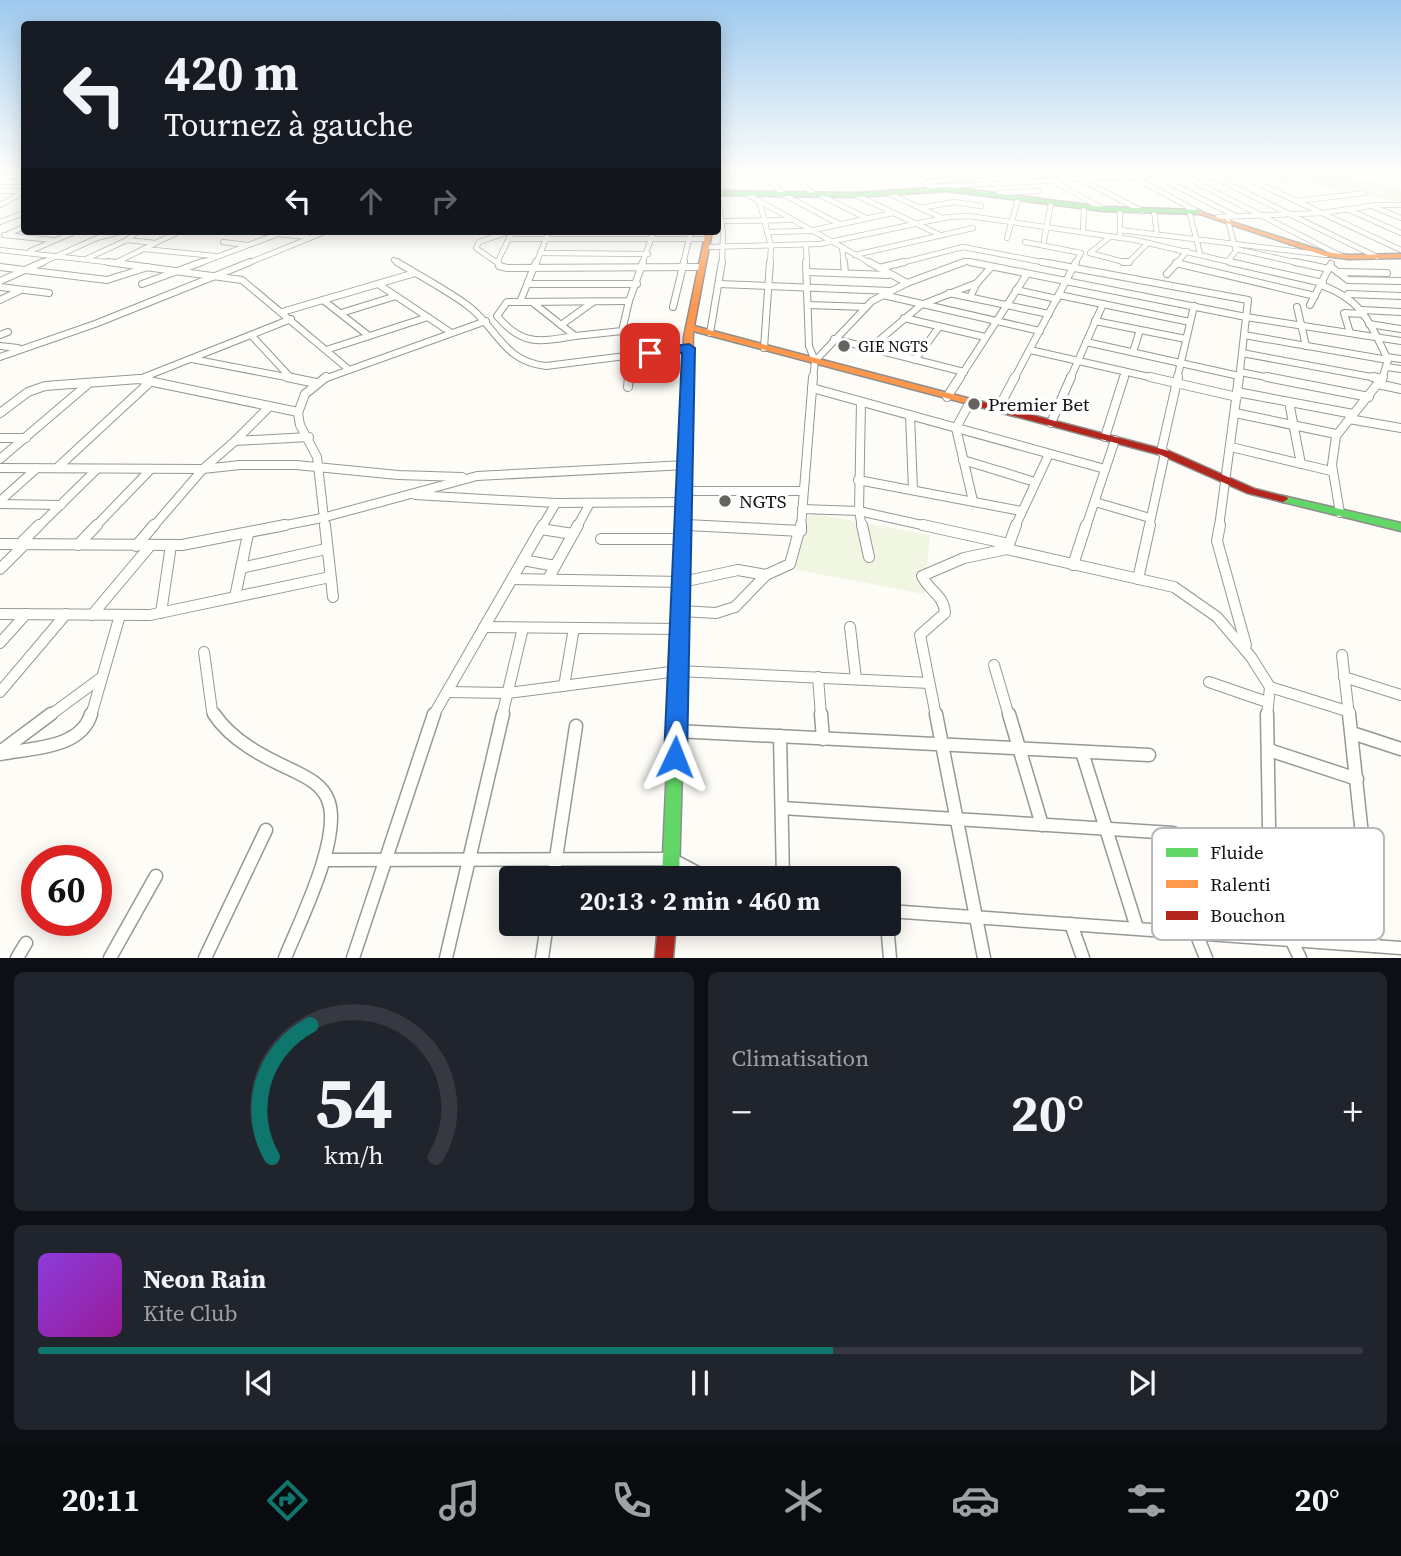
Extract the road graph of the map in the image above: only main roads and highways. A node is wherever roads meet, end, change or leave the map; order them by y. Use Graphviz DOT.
graph roads {
  1 [pos="1222,217"];
  2 [pos="708,239"];
  3 [pos="1401,256"];
  4 [pos="690,327"];
  5 [pos="1401,527"];
  6 [pos="671,866"];
  7 [pos="666,936"];
  8 [pos="664,957"];
  1 -- 3 [label="main road"];
  2 -- 4 [label="main road"];
  4 -- 5 [label="main road"];
  4 -- 6 [label="main road"];
  7 -- 8 [label="main road"];
}
